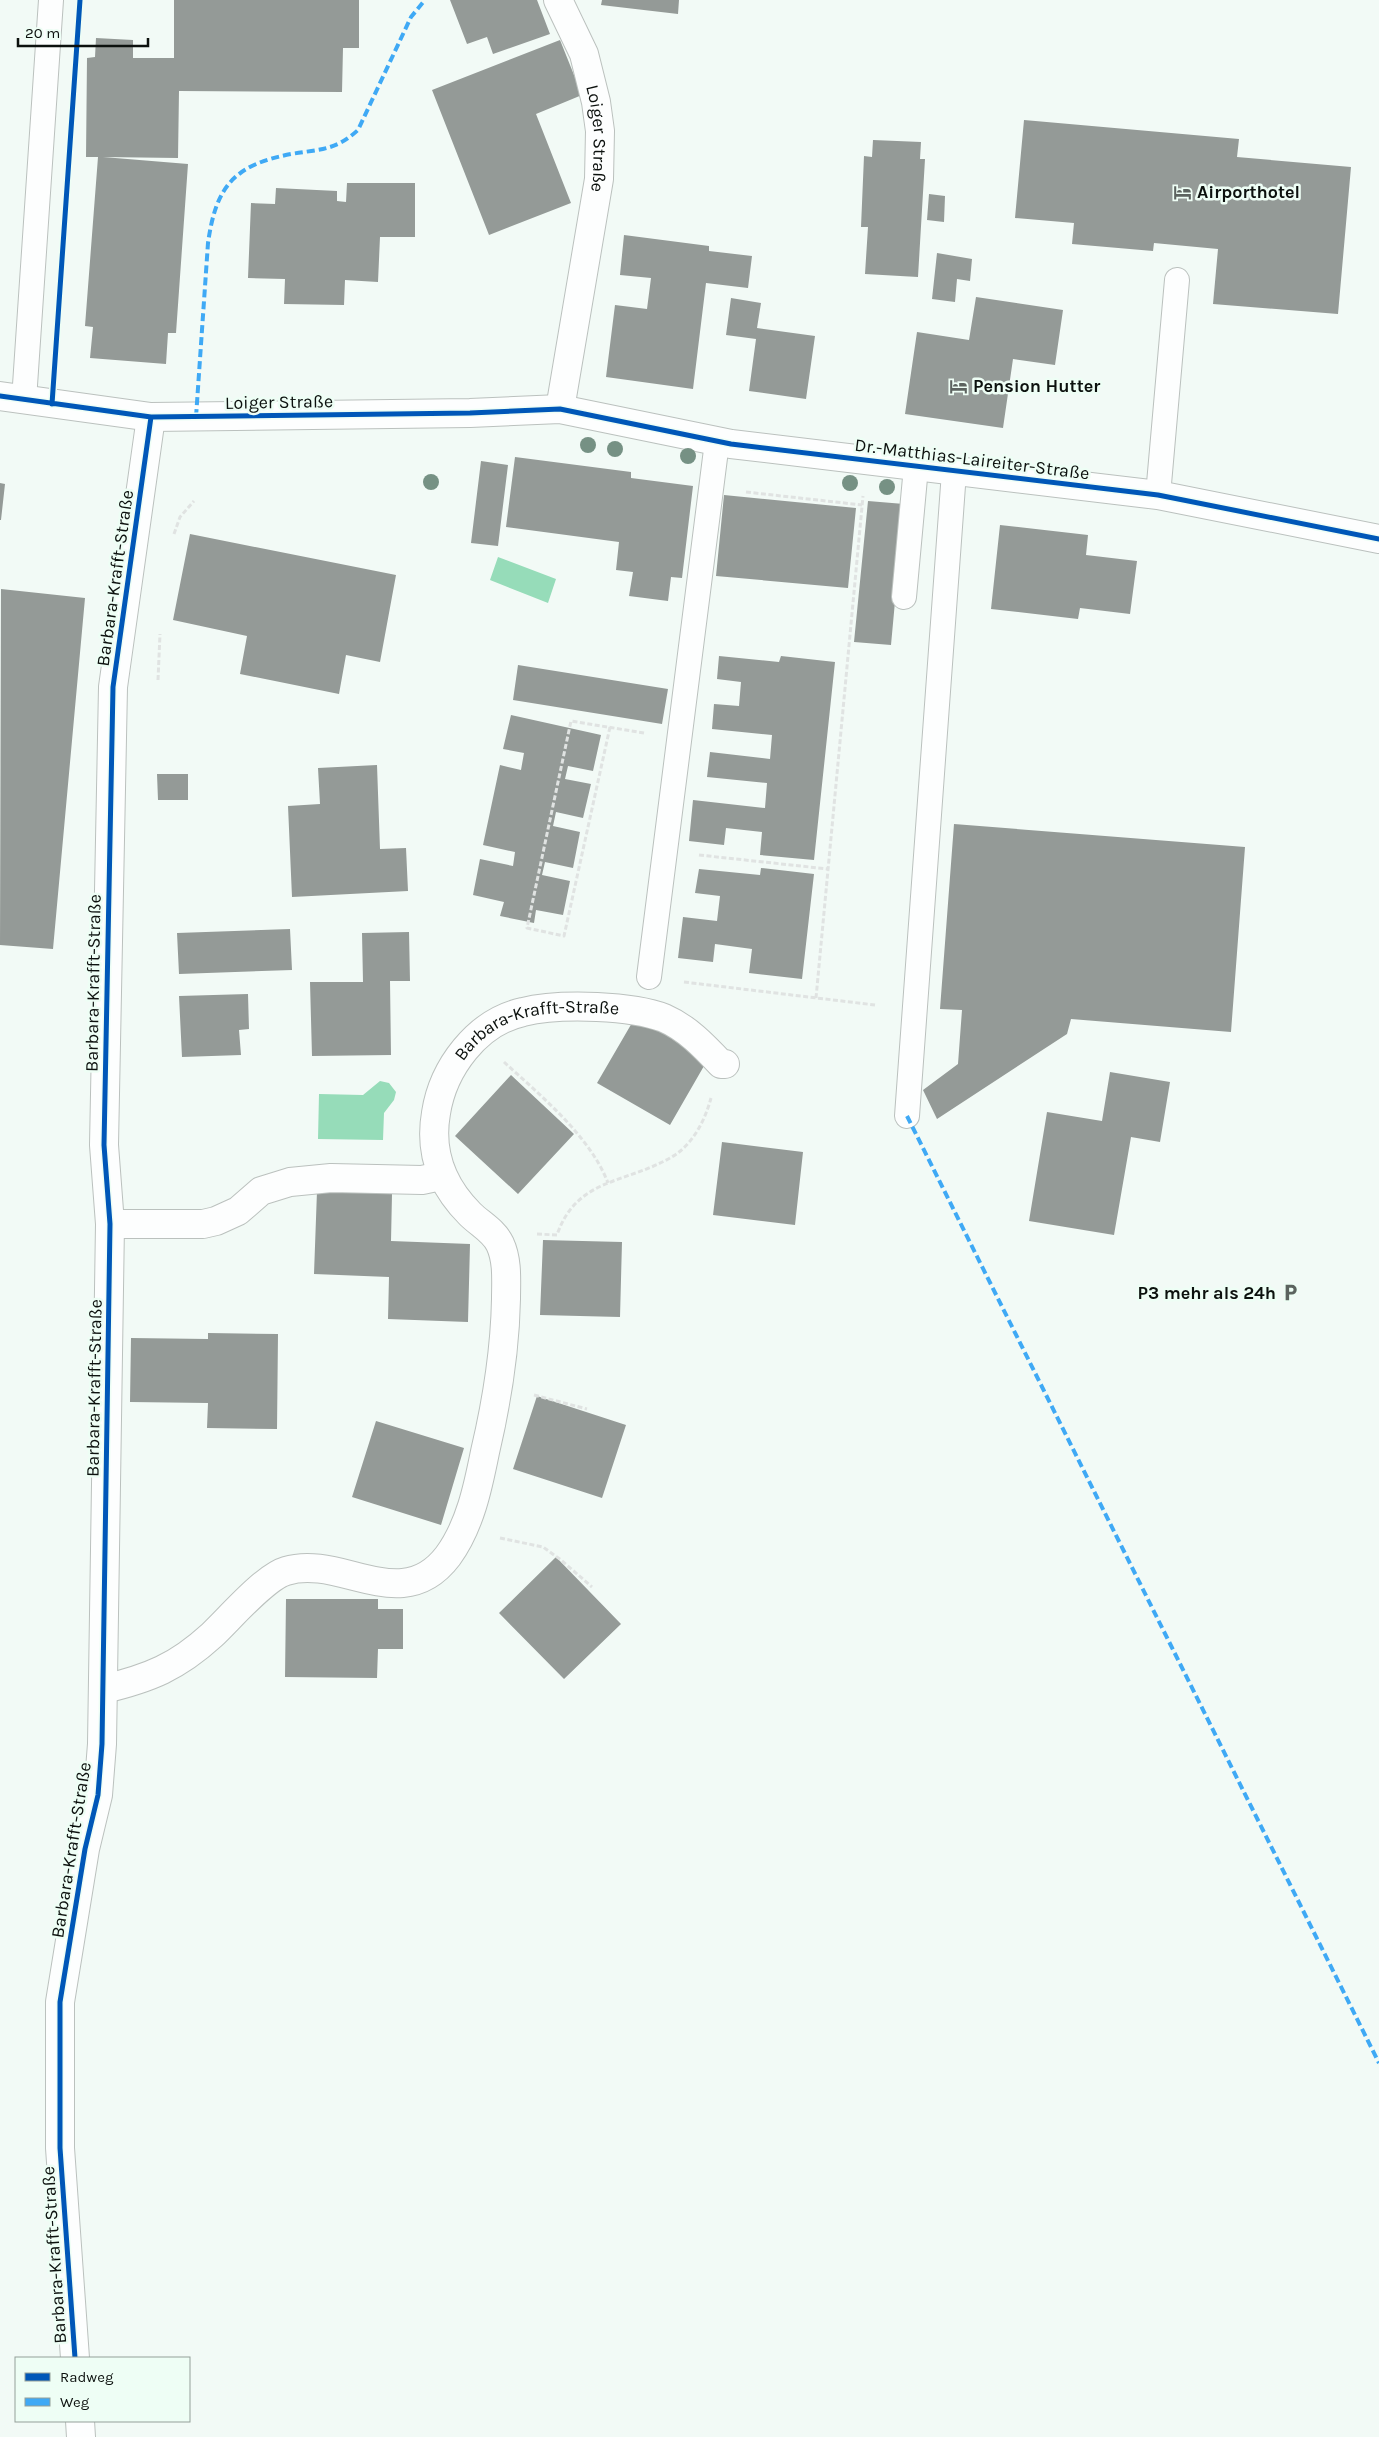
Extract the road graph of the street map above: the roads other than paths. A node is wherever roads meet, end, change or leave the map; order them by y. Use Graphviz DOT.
graph roads {
  1 [pos="51,0"];
  2 [pos="558,0"];
  3 [pos="1176,280"];
  4 [pos="12,398"];
  5 [pos="560,409"];
  6 [pos="151,417"];
  7 [pos="717,442"];
  8 [pos="916,467"];
  9 [pos="954,472"];
  10 [pos="1158,495"];
  11 [pos="1379,539"];
  12 [pos="904,597"];
  13 [pos="649,977"];
  14 [pos="723,1064"];
  15 [pos="906,1116"];
  16 [pos="441,1176"];
  17 [pos="110,1224"];
  18 [pos="104,1689"];
  19 [pos="75,2357"];
  20 [pos="80,2422"];
  21 [pos="81,2437"];
  1 -- 4 [label="lane"];
  2 -- 5 [label="street, Loiger Straße"];
  3 -- 10 [label="lane"];
  4 -- 6 [label="street, Loiger Straße"];
  5 -- 6 [label="street, Loiger Straße"];
  5 -- 7 [label="street, Dr.-Matthias-Laireiter-Straße"];
  6 -- 17 [label="street, Barbara-Krafft-Straße"];
  7 -- 8 [label="street, Dr.-Matthias-Laireiter-Straße"];
  7 -- 13 [label="lane"];
  8 -- 9 [label="street, Dr.-Matthias-Laireiter-Straße"];
  8 -- 12 [label="lane"];
  9 -- 10 [label="street, Dr.-Matthias-Laireiter-Straße"];
  9 -- 15 [label="lane"];
  10 -- 11 [label="street, Dr.-Matthias-Laireiter-Straße"];
  14 -- 16 [label="street, Barbara-Krafft-Straße"];
  16 -- 17 [label="street"];
  16 -- 18 [label="street, Barbara-Krafft-Straße"];
  17 -- 18 [label="street, Barbara-Krafft-Straße"];
  18 -- 19 [label="street, Barbara-Krafft-Straße"];
  20 -- 21 [label="street"];
}
